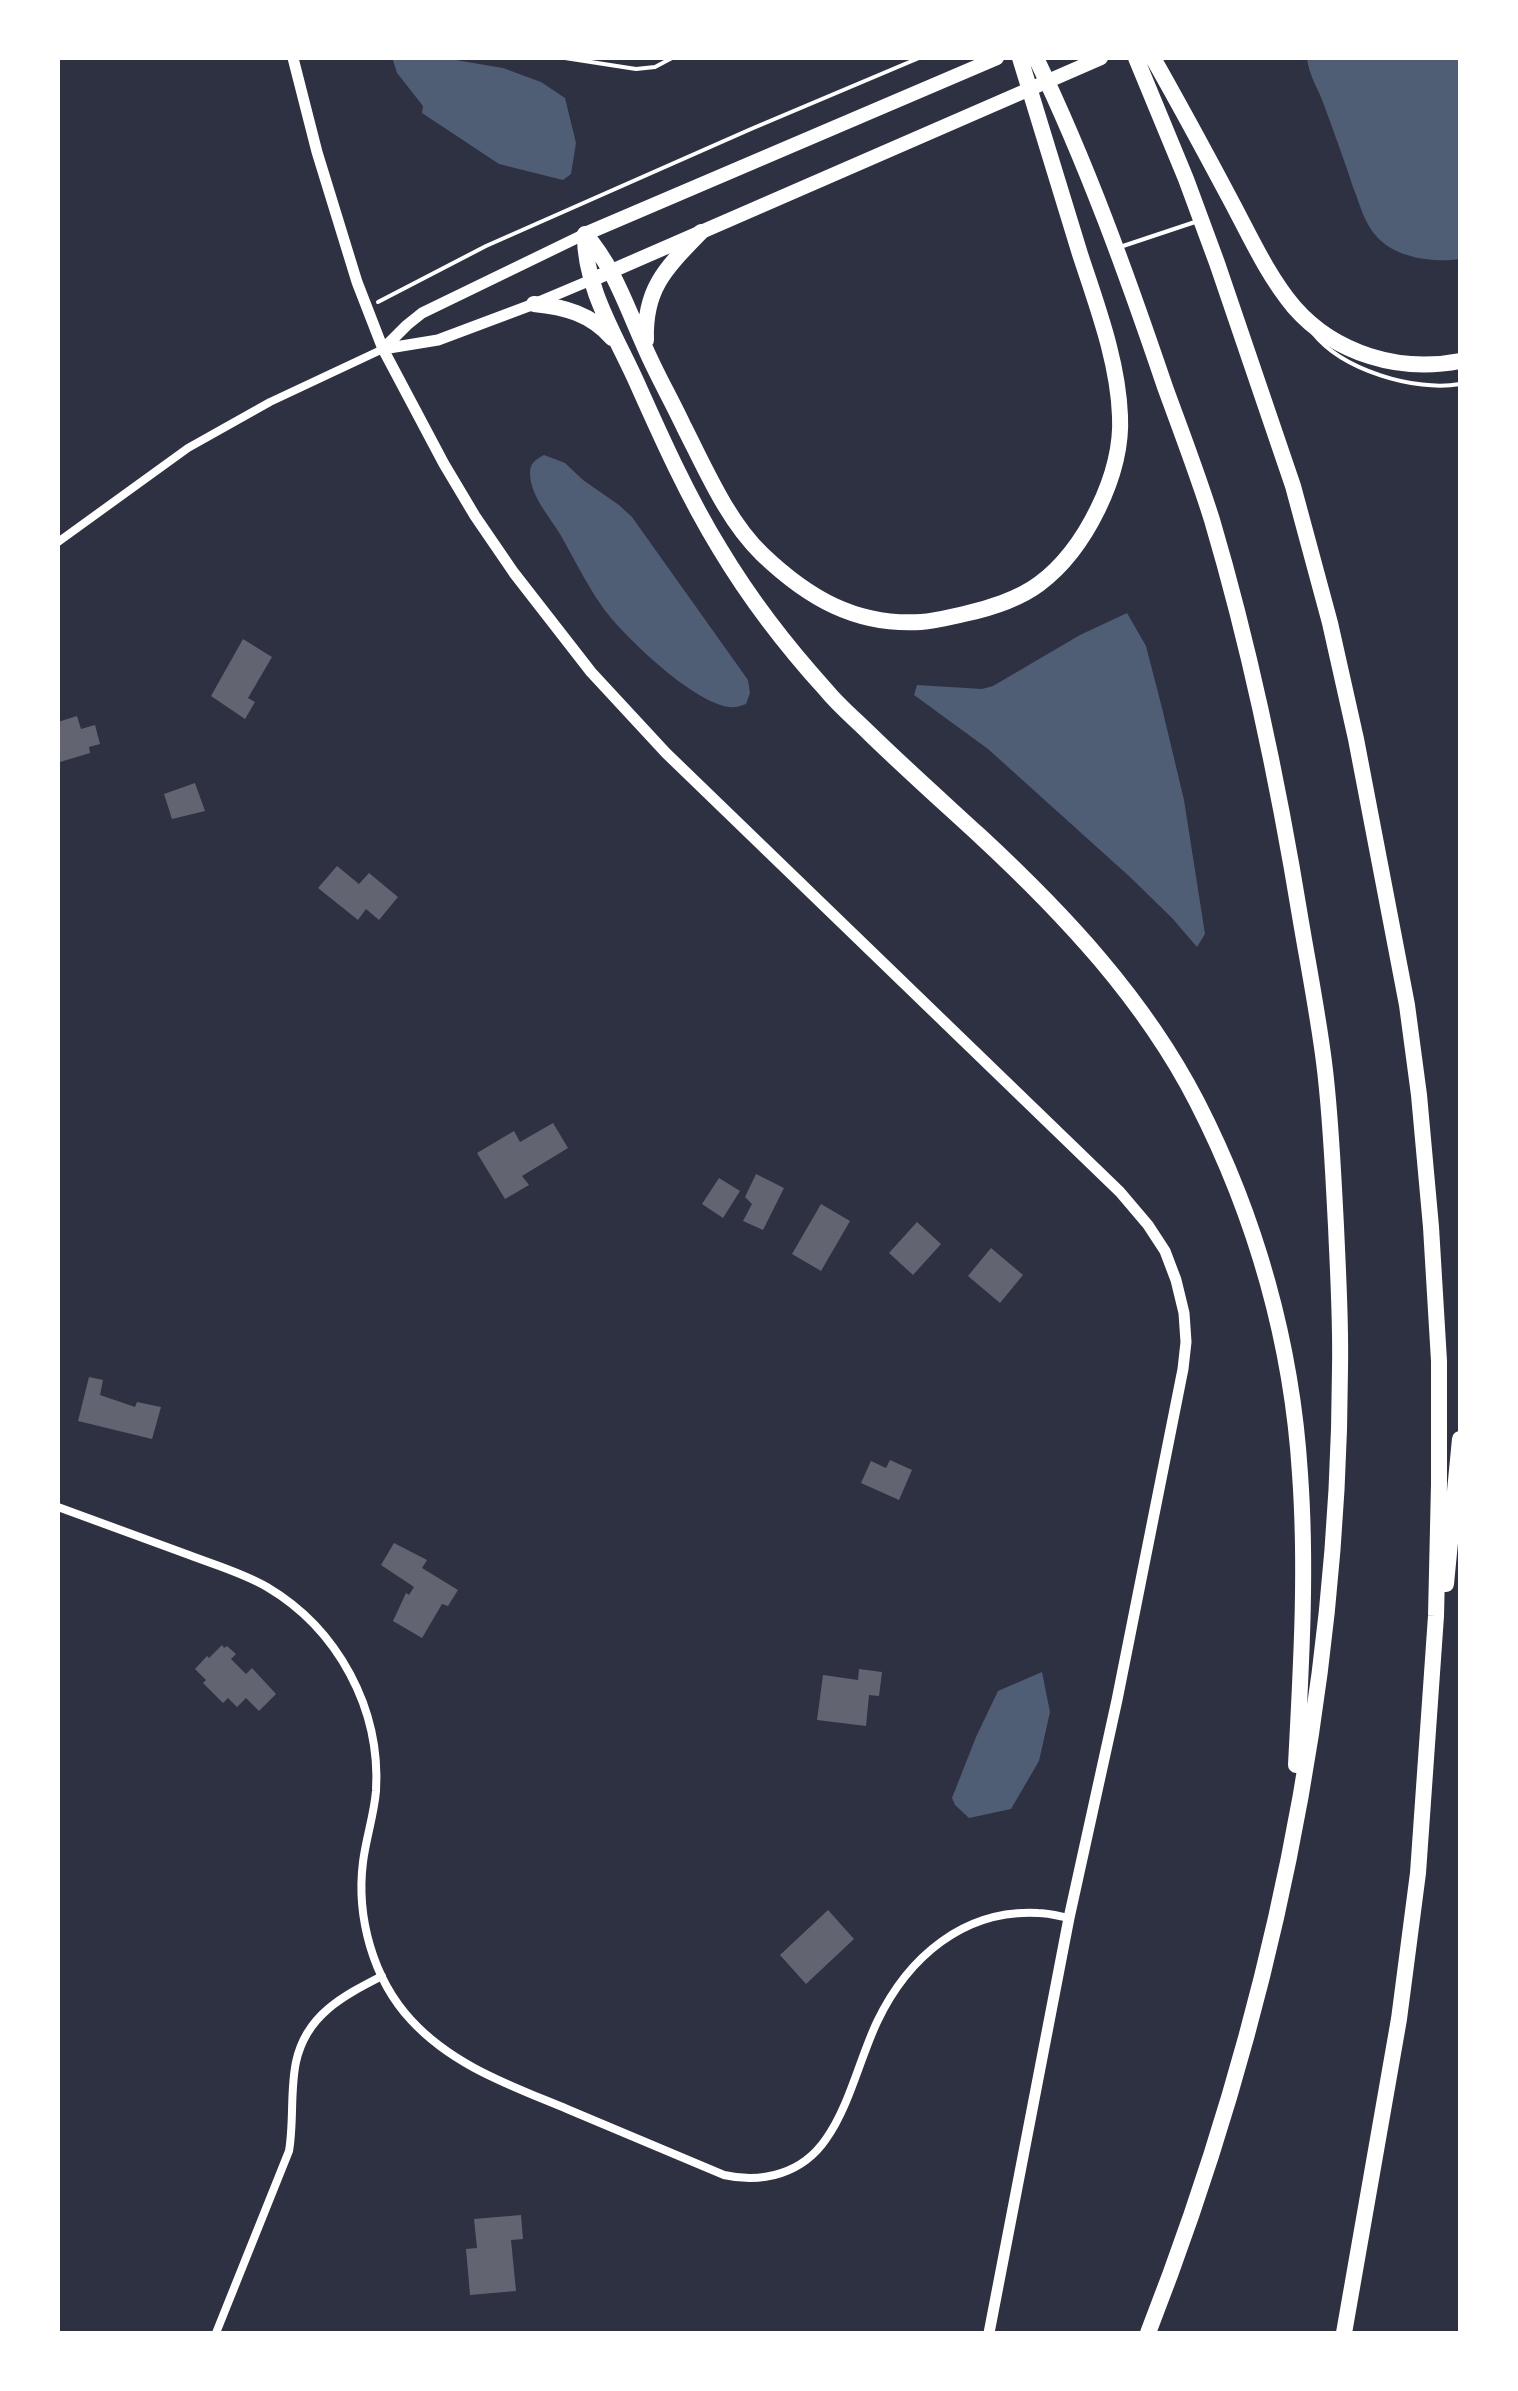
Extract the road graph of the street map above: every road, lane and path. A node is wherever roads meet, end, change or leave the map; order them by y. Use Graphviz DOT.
graph roads {
  1 [pos="293,58"];
  2 [pos="565,58"];
  3 [pos="672,58"];
  4 [pos="919,58"];
  5 [pos="997,58"];
  6 [pos="1020,58"];
  7 [pos="1036,58"];
  8 [pos="1101,58"];
  9 [pos="1136,58"];
  10 [pos="1153,58"];
  11 [pos="1201,220"];
  12 [pos="701,232"];
  13 [pos="585,234"];
  14 [pos="1117,249"];
  15 [pos="611,271"];
  16 [pos="591,280"];
  17 [pos="534,304"];
  18 [pos="367,307"];
  19 [pos="1294,307"];
  20 [pos="383,349"];
  21 [pos="646,350"];
  22 [pos="623,352"];
  23 [pos="1460,361"];
  24 [pos="1460,384"];
  25 [pos="58,542"];
  26 [pos="1460,1439"];
  27 [pos="58,1507"];
  28 [pos="1430,1721"];
  29 [pos="1292,1843"];
  30 [pos="1069,1918"];
  31 [pos="382,1976"];
  32 [pos="216,2333"];
  33 [pos="989,2333"];
  34 [pos="1148,2333"];
  35 [pos="1344,2333"];
  1 -- 18 [label="street"];
  2 -- 3 [label="lane"];
  4 -- 18 [label="path"];
  5 -- 13 [label="main road"];
  6 -- 21 [label="highway"];
  7 -- 14 [label="highway"];
  8 -- 12 [label="main road"];
  9 -- 11 [label="highway"];
  10 -- 19 [label="highway"];
  11 -- 14 [label="lane"];
  11 -- 28 [label="highway"];
  12 -- 15 [label="main road"];
  12 -- 21 [label="highway"];
  13 -- 15 [label="highway"];
  13 -- 16 [label="highway"];
  13 -- 20 [label="street"];
  14 -- 29 [label="highway"];
  15 -- 16 [label="main road"];
  15 -- 21 [label="highway"];
  16 -- 17 [label="street"];
  16 -- 22 [label="highway"];
  17 -- 20 [label="street"];
  17 -- 22 [label="highway"];
  18 -- 20 [label="street"];
  19 -- 23 [label="highway"];
  19 -- 24 [label="lane"];
  20 -- 25 [label="street"];
  20 -- 30 [label="street"];
  22 -- 29 [label="highway"];
  26 -- 28 [label="highway"];
  27 -- 31 [label="street"];
  28 -- 35 [label="highway"];
  29 -- 34 [label="highway"];
  30 -- 31 [label="street"];
  30 -- 33 [label="street"];
  31 -- 32 [label="street"];
}
